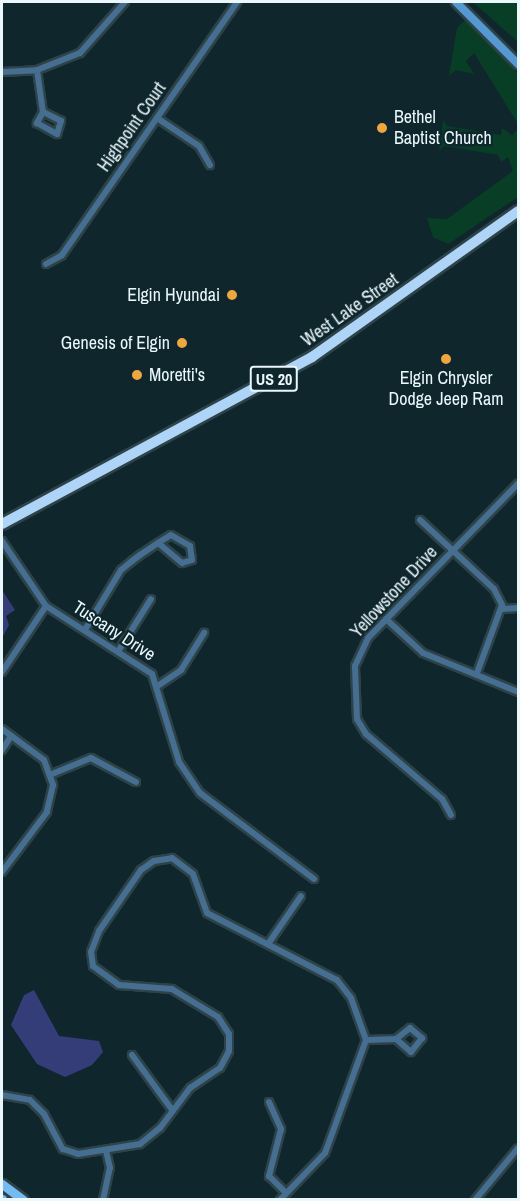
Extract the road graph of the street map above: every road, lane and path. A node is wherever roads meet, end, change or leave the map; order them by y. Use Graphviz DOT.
graph roads {
  1 [pos="125,2"];
  2 [pos="237,2"];
  3 [pos="456,2"];
  4 [pos="467,5"];
  5 [pos="519,64"];
  6 [pos="37,70"];
  7 [pos="2,72"];
  8 [pos="43,112"];
  9 [pos="157,117"];
  10 [pos="210,165"];
  11 [pos="519,211"];
  12 [pos="46,264"];
  13 [pos="519,484"];
  14 [pos="420,520"];
  15 [pos="2,524"];
  16 [pos="2,541"];
  17 [pos="158,543"];
  18 [pos="452,550"];
  19 [pos="151,599"];
  20 [pos="46,606"];
  21 [pos="519,608"];
  22 [pos="502,609"];
  23 [pos="386,619"];
  24 [pos="86,628"];
  25 [pos="204,633"];
  26 [pos="119,650"];
  27 [pos="2,672"];
  28 [pos="477,673"];
  29 [pos="159,685"];
  30 [pos="519,692"];
  31 [pos="2,729"];
  32 [pos="11,736"];
  33 [pos="2,750"];
  34 [pos="51,774"];
  35 [pos="136,782"];
  36 [pos="451,815"];
  37 [pos="2,872"];
  38 [pos="314,879"];
  39 [pos="301,896"];
  40 [pos="268,944"];
  41 [pos="396,1039"];
  42 [pos="366,1040"];
  43 [pos="132,1055"];
  44 [pos="2,1095"];
  45 [pos="269,1102"];
  46 [pos="172,1111"];
  47 [pos="519,1148"];
  48 [pos="106,1150"];
  49 [pos="2,1184"];
  50 [pos="286,1194"];
  51 [pos="23,1200"];
  52 [pos="103,1200"];
  53 [pos="280,1200"];
  54 [pos="474,1200"];
  1 -- 6 [label="street"];
  2 -- 9 [label="street, Highpoint Court"];
  3 -- 4 [label="street"];
  4 -- 5 [label="street"];
  6 -- 7 [label="street"];
  6 -- 8 [label="street"];
  9 -- 10 [label="street"];
  9 -- 12 [label="street, Highpoint Court"];
  11 -- 15 [label="highway, West Lake Street / US 20"];
  13 -- 18 [label="street, Yellowstone Drive"];
  14 -- 18 [label="street"];
  16 -- 20 [label="street, Tuscany Drive"];
  17 -- 17 [label="street"];
  17 -- 24 [label="street"];
  18 -- 22 [label="street"];
  18 -- 23 [label="street, Yellowstone Drive"];
  19 -- 26 [label="street"];
  20 -- 24 [label="street, Tuscany Drive"];
  20 -- 27 [label="street"];
  21 -- 22 [label="street"];
  22 -- 28 [label="street"];
  23 -- 28 [label="street"];
  23 -- 36 [label="street, Yellowstone Drive"];
  24 -- 26 [label="street, Tuscany Drive"];
  25 -- 29 [label="street"];
  26 -- 29 [label="street, Tuscany Drive"];
  28 -- 30 [label="street"];
  29 -- 38 [label="street, Tuscany Drive"];
  31 -- 32 [label="street"];
  32 -- 33 [label="street"];
  32 -- 34 [label="street"];
  34 -- 35 [label="street"];
  34 -- 37 [label="street"];
  39 -- 40 [label="street"];
  40 -- 42 [label="street"];
  40 -- 46 [label="street"];
  41 -- 42 [label="street"];
  42 -- 50 [label="street"];
  43 -- 46 [label="street"];
  44 -- 48 [label="street"];
  45 -- 50 [label="street"];
  46 -- 48 [label="street"];
  47 -- 54 [label="street"];
  48 -- 52 [label="street"];
  49 -- 51 [label="main road"];
  50 -- 53 [label="street"];
}
